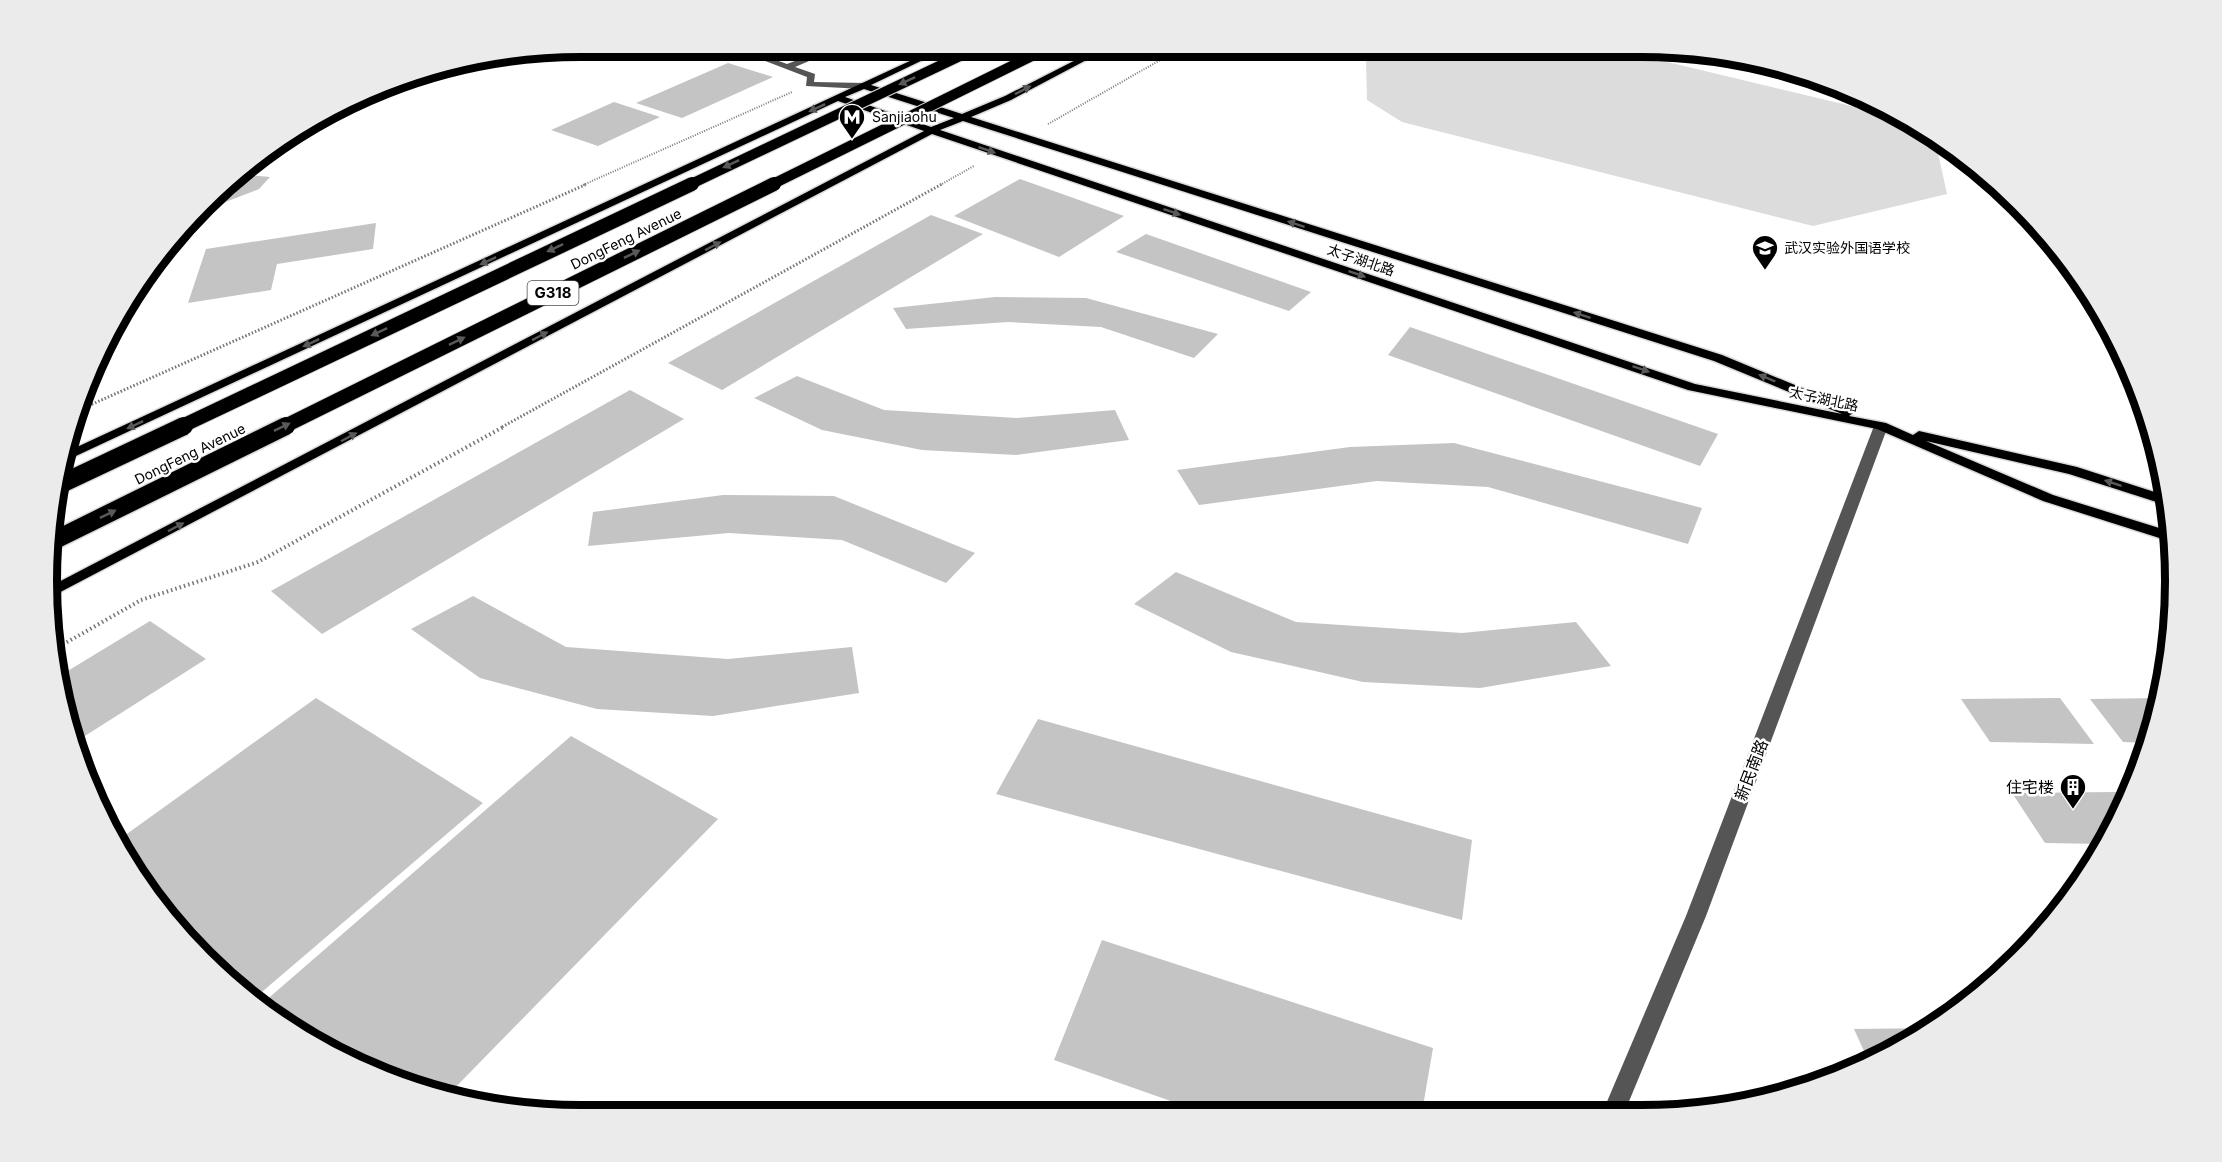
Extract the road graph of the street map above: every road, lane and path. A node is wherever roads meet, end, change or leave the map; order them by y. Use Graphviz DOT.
graph roads {
  1 [pos="763,57"];
  2 [pos="813,57"];
  3 [pos="925,57"];
  4 [pos="958,57"];
  5 [pos="1030,57"];
  6 [pos="1088,57"];
  7 [pos="1166,57"];
  8 [pos="790,66"];
  9 [pos="809,84"];
  10 [pos="864,86"];
  11 [pos="838,98"];
  12 [pos="961,117"];
  13 [pos="931,131"];
  14 [pos="1024,138"];
  15 [pos="996,153"];
  16 [pos="87,407"];
  17 [pos="1881,426"];
  18 [pos="73,453"];
  19 [pos="67,481"];
  20 [pos="2158,498"];
  21 [pos="2163,534"];
  22 [pos="59,538"];
  23 [pos="57,589"];
  24 [pos="61,646"];
  25 [pos="1617,1105"];
  1 -- 8 [label="street"];
  2 -- 8 [label="street"];
  3 -- 10 [label="main road"];
  4 -- 19 [label="highway, DongFeng Avenue / G318, one-way, bridge"];
  22 -- 5 [label="highway, DongFeng Avenue / G318, one-way, bridge"];
  12 -- 6 [label="main road, one-way"];
  7 -- 14 [label="path"];
  8 -- 9 [label="street"];
  9 -- 10 [label="street"];
  9 -- 16 [label="path"];
  10 -- 11 [label="main road"];
  10 -- 12 [label="main road, 太子湖北路"];
  11 -- 13 [label="main road, 太子湖北路"];
  11 -- 18 [label="main road, one-way"];
  12 -- 13 [label="main road"];
  12 -- 14 [label="main road, 太子湖北路"];
  13 -- 15 [label="main road, 太子湖北路, one-way"];
  23 -- 13 [label="main road, one-way"];
  17 -- 14 [label="main road, 太子湖北路, one-way"];
  15 -- 17 [label="main road, 太子湖北路, one-way"];
  15 -- 24 [label="path"];
  20 -- 17 [label="main road, 太子湖北路, one-way"];
  17 -- 21 [label="main road, 太子湖北路"];
  17 -- 25 [label="street, 新民南路"];
}
